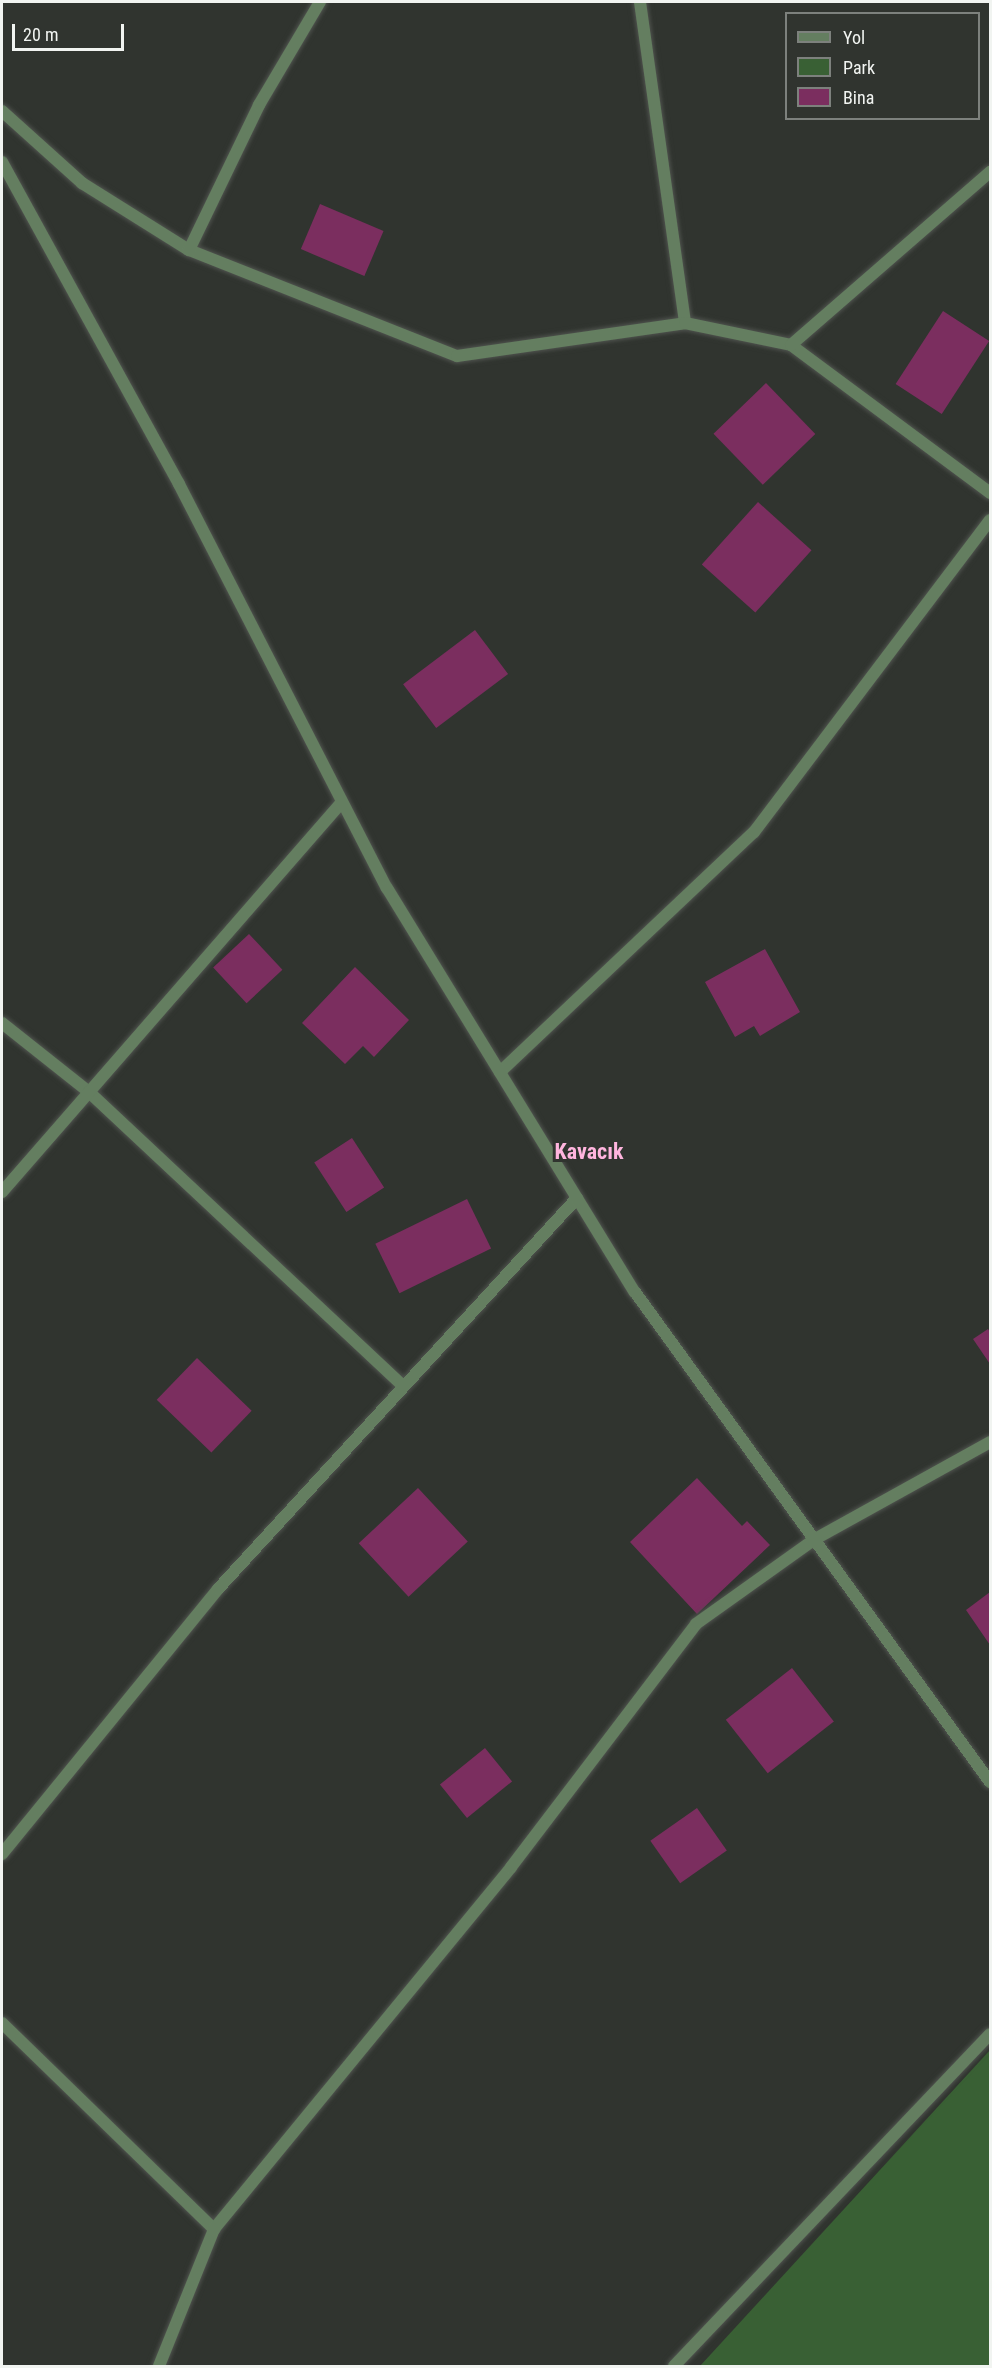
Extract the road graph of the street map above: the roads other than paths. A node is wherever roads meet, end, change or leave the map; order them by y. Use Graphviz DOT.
graph roads {
  1 [pos="320,2"];
  2 [pos="640,2"];
  3 [pos="2,111"];
  4 [pos="2,162"];
  5 [pos="990,172"];
  6 [pos="189,250"];
  7 [pos="685,323"];
  8 [pos="791,345"];
  9 [pos="990,493"];
  10 [pos="990,520"];
  11 [pos="342,801"];
  12 [pos="2,1023"];
  13 [pos="500,1072"];
  14 [pos="89,1092"];
  15 [pos="2,1192"];
  16 [pos="578,1198"];
  17 [pos="403,1386"];
  18 [pos="990,1442"];
  19 [pos="814,1539"];
  20 [pos="990,1782"];
  21 [pos="2,1854"];
  22 [pos="2,2023"];
  23 [pos="990,2034"];
  24 [pos="214,2229"];
  25 [pos="159,2367"];
  26 [pos="674,2367"];
  1 -- 6 [label="street"];
  2 -- 7 [label="street"];
  3 -- 6 [label="street"];
  4 -- 11 [label="street"];
  5 -- 8 [label="street"];
  6 -- 7 [label="street"];
  7 -- 8 [label="street"];
  8 -- 9 [label="street"];
  10 -- 13 [label="street"];
  11 -- 13 [label="street"];
  11 -- 14 [label="street"];
  12 -- 14 [label="street"];
  13 -- 16 [label="street"];
  14 -- 15 [label="street"];
  14 -- 17 [label="street"];
  16 -- 17 [label="street"];
  16 -- 19 [label="street"];
  17 -- 21 [label="street"];
  18 -- 19 [label="street"];
  19 -- 20 [label="street"];
  19 -- 24 [label="street"];
  22 -- 24 [label="street"];
  23 -- 26 [label="street"];
  24 -- 25 [label="street"];
}
